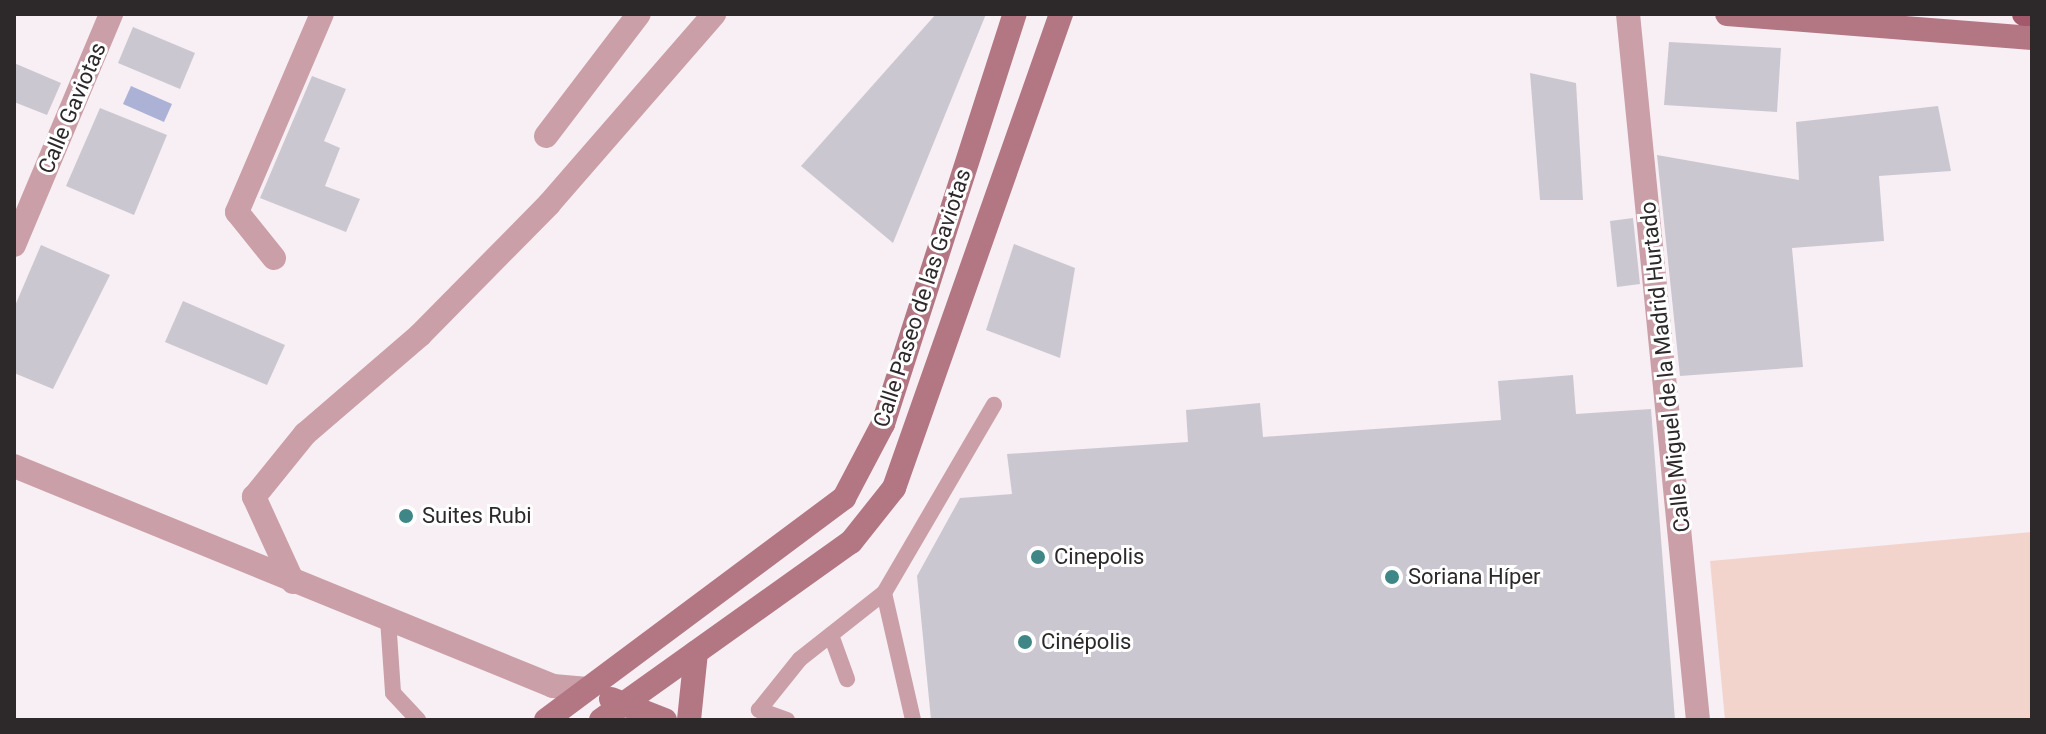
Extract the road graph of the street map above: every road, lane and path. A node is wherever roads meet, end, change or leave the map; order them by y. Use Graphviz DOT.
graph roads {
  1 [pos="111,14"];
  2 [pos="322,14"];
  3 [pos="639,14"];
  4 [pos="714,14"];
  5 [pos="1015,14"];
  6 [pos="1061,14"];
  7 [pos="1628,14"];
  8 [pos="1727,14"];
  9 [pos="2024,14"];
  10 [pos="2032,14"];
  11 [pos="2032,38"];
  12 [pos="546,136"];
  13 [pos="14,245"];
  14 [pos="274,258"];
  15 [pos="994,405"];
  16 [pos="14,466"];
  17 [pos="293,582"];
  18 [pos="884,593"];
  19 [pos="388,619"];
  20 [pos="831,635"];
  21 [pos="696,652"];
  22 [pos="847,679"];
  23 [pos="553,686"];
  24 [pos="585,689"];
  25 [pos="620,703"];
  26 [pos="756,715"];
  27 [pos="560,717"];
  28 [pos="418,720"];
  29 [pos="601,720"];
  30 [pos="665,720"];
  31 [pos="689,720"];
  32 [pos="787,720"];
  33 [pos="913,720"];
  34 [pos="1698,720"];
  1 -- 13 [label="street, Calle Gaviotas"];
  2 -- 14 [label="street"];
  3 -- 12 [label="street"];
  4 -- 17 [label="street"];
  5 -- 24 [label="main road, Calle Paseo de las Gaviotas"];
  6 -- 21 [label="main road, Calle Paseo de las Gaviotas"];
  7 -- 34 [label="street, Calle Miguel de la Madrid Hurtado"];
  8 -- 11 [label="main road"];
  9 -- 10 [label="main road"];
  15 -- 18 [label="lane"];
  16 -- 17 [label="street"];
  17 -- 19 [label="street"];
  18 -- 20 [label="lane"];
  18 -- 33 [label="lane"];
  19 -- 23 [label="street"];
  19 -- 28 [label="lane"];
  20 -- 22 [label="lane"];
  20 -- 26 [label="lane"];
  21 -- 25 [label="main road, Calle Paseo de las Gaviotas"];
  21 -- 31 [label="main road"];
  23 -- 24 [label="street"];
  23 -- 27 [label="street"];
  24 -- 25 [label="main road"];
  24 -- 27 [label="main road, Calle Paseo de las Gaviotas"];
  25 -- 29 [label="main road, Calle Paseo de las Gaviotas"];
  25 -- 30 [label="main road"];
  26 -- 32 [label="lane"];
}
